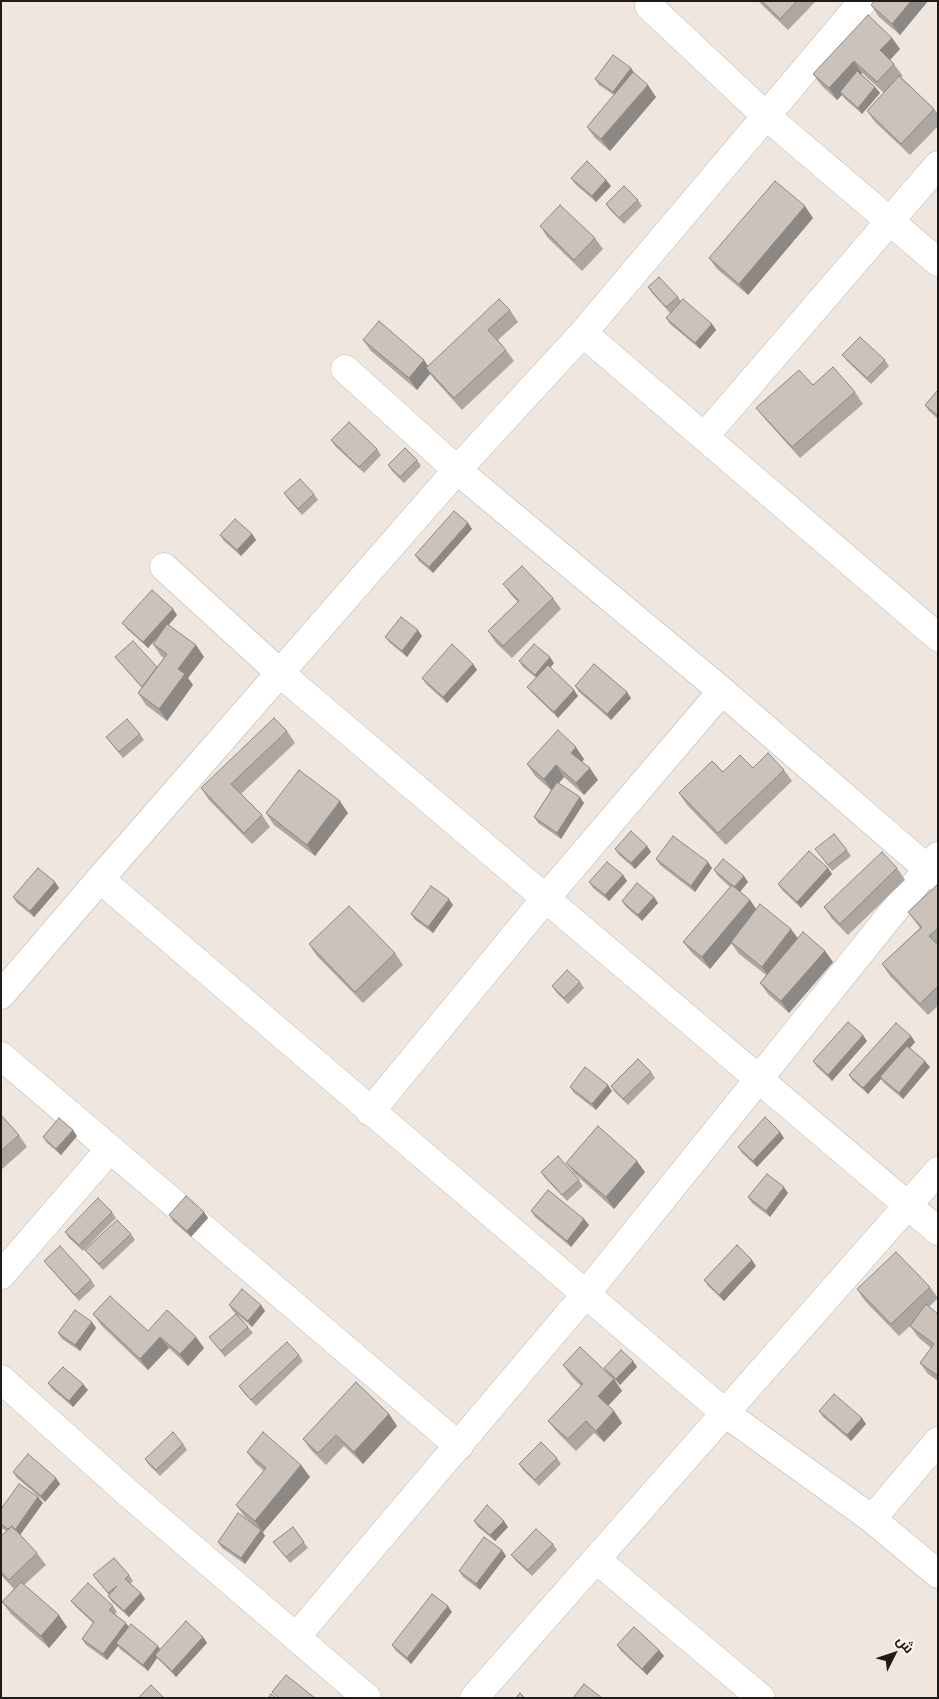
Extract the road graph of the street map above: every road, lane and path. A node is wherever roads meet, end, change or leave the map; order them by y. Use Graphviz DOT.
graph roads {
  1 [pos="863,1"];
  2 [pos="649,6"];
  3 [pos="766,116"];
  4 [pos="938,165"];
  5 [pos="890,222"];
  6 [pos="938,262"];
  7 [pos="583,333"];
  8 [pos="345,369"];
  9 [pos="704,437"];
  10 [pos="457,470"];
  11 [pos="164,566"];
  12 [pos="938,637"];
  13 [pos="281,674"];
  14 [pos="722,691"];
  15 [pos="934,867"];
  16 [pos="100,878"];
  17 [pos="545,899"];
  18 [pos="1,995"];
  19 [pos="1,1056"];
  20 [pos="758,1078"];
  21 [pos="370,1112"];
  22 [pos="110,1149"];
  23 [pos="938,1171"];
  24 [pos="908,1206"];
  25 [pos="938,1231"];
  26 [pos="1,1275"];
  27 [pos="584,1295"];
  28 [pos="1,1378"];
  29 [pos="725,1414"];
  30 [pos="938,1441"];
  31 [pos="459,1446"];
  32 [pos="872,1519"];
  33 [pos="597,1560"];
  34 [pos="938,1574"];
  35 [pos="296,1637"];
  36 [pos="367,1698"];
  37 [pos="474,1698"];
  38 [pos="761,1698"];
  1 -- 3 [label="street"];
  2 -- 3 [label="street"];
  3 -- 5 [label="street"];
  3 -- 7 [label="street"];
  4 -- 5 [label="street"];
  5 -- 6 [label="street"];
  5 -- 9 [label="street"];
  7 -- 9 [label="street"];
  7 -- 10 [label="street"];
  8 -- 10 [label="street"];
  9 -- 12 [label="street"];
  10 -- 13 [label="street"];
  10 -- 14 [label="street"];
  11 -- 13 [label="street"];
  13 -- 16 [label="street"];
  13 -- 17 [label="street"];
  14 -- 15 [label="street"];
  14 -- 17 [label="street"];
  15 -- 20 [label="street"];
  16 -- 18 [label="street"];
  16 -- 21 [label="street"];
  17 -- 20 [label="street"];
  17 -- 21 [label="street"];
  19 -- 22 [label="street"];
  20 -- 24 [label="street"];
  20 -- 27 [label="street"];
  21 -- 27 [label="street"];
  22 -- 26 [label="street"];
  22 -- 31 [label="street"];
  23 -- 24 [label="street"];
  24 -- 25 [label="street"];
  24 -- 29 [label="street"];
  27 -- 29 [label="street"];
  27 -- 31 [label="street"];
  28 -- 35 [label="street"];
  29 -- 32 [label="street"];
  29 -- 33 [label="street"];
  30 -- 32 [label="street"];
  31 -- 35 [label="street"];
  32 -- 34 [label="street"];
  33 -- 37 [label="street"];
  33 -- 38 [label="street"];
  35 -- 36 [label="street"];
}
